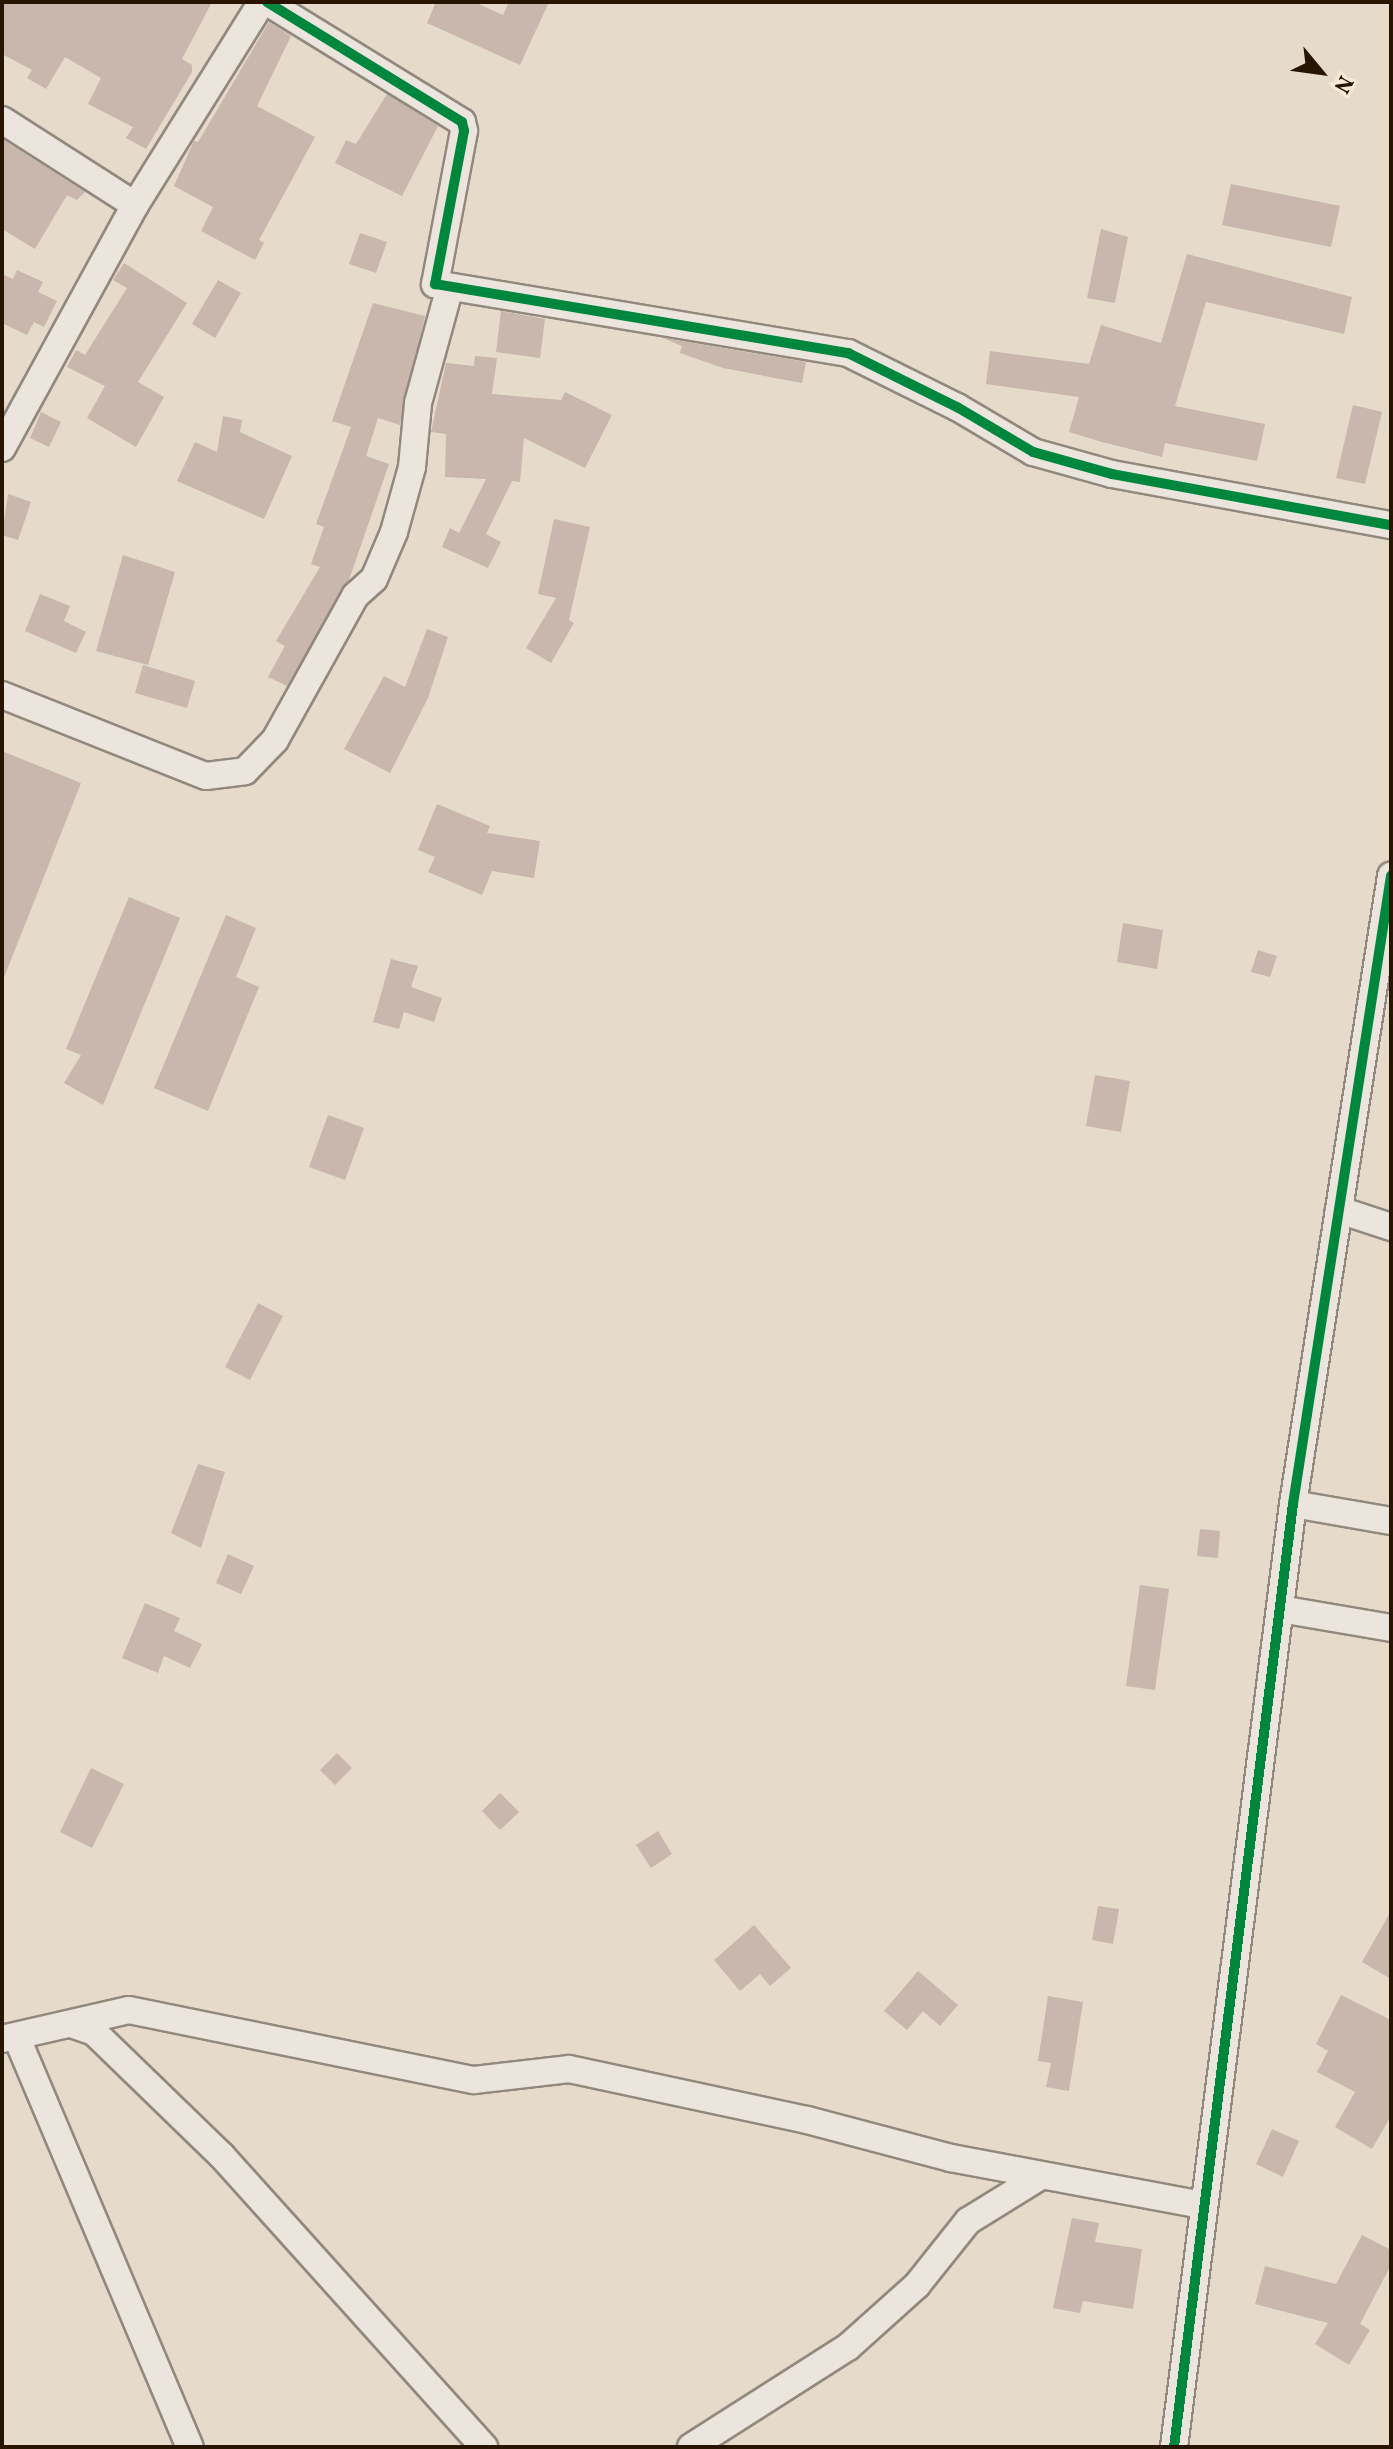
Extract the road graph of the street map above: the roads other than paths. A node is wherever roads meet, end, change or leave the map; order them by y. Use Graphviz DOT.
graph roads {
  1 [pos="264,2"];
  2 [pos="2,120"];
  3 [pos="135,205"];
  4 [pos="450,287"];
  5 [pos="2,448"];
  6 [pos="1391,525"];
  7 [pos="2,695"];
  8 [pos="1391,876"];
  9 [pos="1339,1210"];
  10 [pos="1391,1227"];
  11 [pos="1293,1504"];
  12 [pos="1391,1521"];
  13 [pos="1280,1609"];
  14 [pos="1391,1628"];
  15 [pos="74,2025"];
  16 [pos="9,2038"];
  17 [pos="1041,2176"];
  18 [pos="1201,2205"];
  19 [pos="190,2447"];
  20 [pos="484,2447"];
  21 [pos="691,2447"];
  22 [pos="1174,2447"];
  1 -- 3 [label="street"];
  1 -- 4 [label="street"];
  2 -- 3 [label="street"];
  3 -- 5 [label="street"];
  4 -- 6 [label="street"];
  4 -- 7 [label="street"];
  8 -- 9 [label="street"];
  9 -- 10 [label="street"];
  9 -- 11 [label="street"];
  11 -- 12 [label="street"];
  11 -- 13 [label="street"];
  13 -- 14 [label="street"];
  13 -- 18 [label="street"];
  15 -- 16 [label="street"];
  15 -- 17 [label="street"];
  15 -- 20 [label="street"];
  16 -- 19 [label="street"];
  17 -- 18 [label="street"];
  17 -- 21 [label="street"];
  18 -- 22 [label="street"];
}
